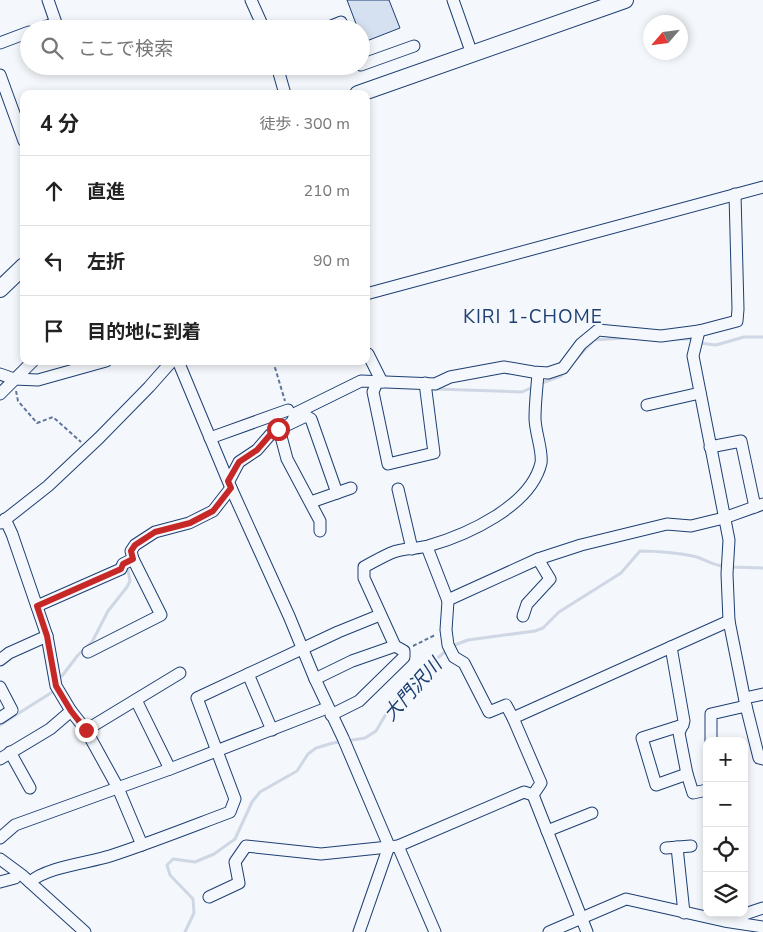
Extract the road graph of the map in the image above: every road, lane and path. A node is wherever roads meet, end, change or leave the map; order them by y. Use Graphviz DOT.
graph roads {
  1 [pos="48,0"];
  2 [pos="251,0"];
  3 [pos="453,0"];
  4 [pos="625,0"];
  5 [pos="55,20"];
  6 [pos="260,20"];
  7 [pos="20,35"];
  8 [pos="0,43"];
  9 [pos="414,46"];
  10 [pos="472,54"];
  11 [pos="370,62"];
  12 [pos="280,75"];
  13 [pos="0,76"];
  14 [pos="284,90"];
  15 [pos="369,90"];
  16 [pos="20,130"];
  17 [pos="763,187"];
  18 [pos="735,194"];
  19 [pos="20,270"];
  20 [pos="0,289"];
  21 [pos="370,293"];
  22 [pos="699,331"];
  23 [pos="370,359"];
  24 [pos="28,365"];
  25 [pos="92,365"];
  26 [pos="169,365"];
  27 [pos="180,365"];
  28 [pos="274,365"];
  29 [pos="538,372"];
  30 [pos="0,374"];
  31 [pos="14,379"];
  32 [pos="380,382"];
  33 [pos="425,383"];
  34 [pos="700,393"];
  35 [pos="0,394"];
  36 [pos="647,405"];
  37 [pos="288,410"];
  38 [pos="292,422"];
  39 [pos="278,429"];
  40 [pos="210,438"];
  41 [pos="710,447"];
  42 [pos="89,448"];
  43 [pos="230,484"];
  44 [pos="351,488"];
  45 [pos="398,489"];
  46 [pos="337,493"];
  47 [pos="311,502"];
  48 [pos="759,505"];
  49 [pos="724,518"];
  50 [pos="2,521"];
  51 [pos="320,531"];
  52 [pos="427,546"];
  53 [pos="412,549"];
  54 [pos="538,559"];
  55 [pos="129,561"];
  56 [pos="448,602"];
  57 [pos="37,606"];
  58 [pos="380,615"];
  59 [pos="523,616"];
  60 [pos="729,622"];
  61 [pos="446,630"];
  62 [pos="47,636"];
  63 [pos="671,647"];
  64 [pos="399,648"];
  65 [pos="302,649"];
  66 [pos="88,652"];
  67 [pos="0,660"];
  68 [pos="180,673"];
  69 [pos="248,674"];
  70 [pos="315,680"];
  71 [pos="0,687"];
  72 [pos="763,694"];
  73 [pos="136,700"];
  74 [pos="745,702"];
  75 [pos="71,711"];
  76 [pos="329,712"];
  77 [pos="0,718"];
  78 [pos="513,718"];
  79 [pos="683,725"];
  80 [pos="86,730"];
  81 [pos="272,730"];
  82 [pos="711,737"];
  83 [pos="759,743"];
  84 [pos="217,751"];
  85 [pos="10,752"];
  86 [pos="0,759"];
  87 [pos="763,759"];
  88 [pos="170,769"];
  89 [pos="687,774"];
  90 [pos="30,788"];
  91 [pos="118,788"];
  92 [pos="703,791"];
  93 [pos="533,795"];
  94 [pos="592,813"];
  95 [pos="547,831"];
  96 [pos="0,838"];
  97 [pos="142,845"];
  98 [pos="394,846"];
  99 [pos="691,846"];
  100 [pos="0,859"];
  101 [pos="15,878"];
  102 [pos="0,882"];
  103 [pos="30,882"];
  104 [pos="209,897"];
  105 [pos="763,908"];
  106 [pos="684,912"];
  107 [pos="581,918"];
  108 [pos="725,922"];
  109 [pos="763,927"];
  110 [pos="85,932"];
  111 [pos="359,932"];
  112 [pos="435,932"];
  113 [pos="549,932"];
  114 [pos="588,932"];
  1 -- 5 [label="street"];
  2 -- 6 [label="street"];
  3 -- 10 [label="street"];
  4 -- 10 [label="highway"];
  7 -- 8 [label="street"];
  9 -- 11 [label="street"];
  10 -- 15 [label="highway"];
  12 -- 14 [label="street"];
  13 -- 16 [label="street"];
  17 -- 18 [label="street"];
  18 -- 21 [label="street"];
  18 -- 22 [label="street"];
  19 -- 20 [label="highway"];
  22 -- 29 [label="street"];
  22 -- 34 [label="street"];
  23 -- 32 [label="street"];
  24 -- 31 [label="street"];
  25 -- 31 [label="street"];
  26 -- 42 [label="street"];
  27 -- 40 [label="street"];
  28 -- 37 [label="path"];
  29 -- 33 [label="street"];
  29 -- 52 [label="street"];
  30 -- 31 [label="street"];
  31 -- 35 [label="street"];
  31 -- 42 [label="path"];
  32 -- 33 [label="street"];
  32 -- 33 [label="street"];
  32 -- 38 [label="street"];
  34 -- 36 [label="street"];
  34 -- 41 [label="street"];
  37 -- 40 [label="street"];
  38 -- 39 [label="street"];
  38 -- 46 [label="street"];
  39 -- 43 [label="street"];
  39 -- 47 [label="street"];
  40 -- 43 [label="street"];
  41 -- 48 [label="street"];
  41 -- 49 [label="street"];
  42 -- 50 [label="street"];
  43 -- 55 [label="street"];
  43 -- 65 [label="street"];
  44 -- 46 [label="street"];
  45 -- 53 [label="street"];
  46 -- 47 [label="street"];
  47 -- 51 [label="street"];
  48 -- 49 [label="street"];
  49 -- 54 [label="street"];
  49 -- 60 [label="street"];
  50 -- 57 [label="street"];
  52 -- 53 [label="street"];
  52 -- 56 [label="street"];
  53 -- 58 [label="street"];
  54 -- 56 [label="street"];
  54 -- 59 [label="street"];
  55 -- 57 [label="street"];
  55 -- 66 [label="street"];
  56 -- 61 [label="street"];
  57 -- 62 [label="street"];
  58 -- 64 [label="street"];
  58 -- 65 [label="street"];
  60 -- 63 [label="street"];
  60 -- 74 [label="street"];
  61 -- 64 [label="path"];
  61 -- 78 [label="street"];
  62 -- 67 [label="street"];
  62 -- 75 [label="street"];
  63 -- 78 [label="street"];
  63 -- 79 [label="street"];
  64 -- 70 [label="street"];
  64 -- 76 [label="street"];
  65 -- 69 [label="street"];
  65 -- 70 [label="street"];
  68 -- 73 [label="street"];
  69 -- 81 [label="street"];
  69 -- 84 [label="street"];
  70 -- 76 [label="street"];
  71 -- 77 [label="street"];
  72 -- 74 [label="street"];
  73 -- 80 [label="street"];
  73 -- 88 [label="street"];
  74 -- 82 [label="street"];
  74 -- 83 [label="street"];
  75 -- 80 [label="street"];
  75 -- 85 [label="street"];
  76 -- 81 [label="street"];
  76 -- 98 [label="street"];
  78 -- 93 [label="street"];
  79 -- 89 [label="street"];
  79 -- 89 [label="street"];
  80 -- 91 [label="street"];
  81 -- 84 [label="street"];
  83 -- 87 [label="street"];
  84 -- 88 [label="street"];
  84 -- 97 [label="street"];
  85 -- 86 [label="street"];
  85 -- 90 [label="street"];
  88 -- 91 [label="street"];
  89 -- 92 [label="street"];
  91 -- 96 [label="street"];
  91 -- 97 [label="street"];
  93 -- 95 [label="street"];
  93 -- 98 [label="street"];
  94 -- 95 [label="street"];
  95 -- 107 [label="street"];
  97 -- 103 [label="street"];
  98 -- 104 [label="street"];
  98 -- 111 [label="street"];
  98 -- 112 [label="street"];
  99 -- 106 [label="street"];
  100 -- 103 [label="street"];
  101 -- 102 [label="street"];
  103 -- 110 [label="street"];
  105 -- 108 [label="street"];
  106 -- 107 [label="street"];
  106 -- 108 [label="street"];
  107 -- 113 [label="street"];
  107 -- 114 [label="street"];
  108 -- 109 [label="street"];
}
